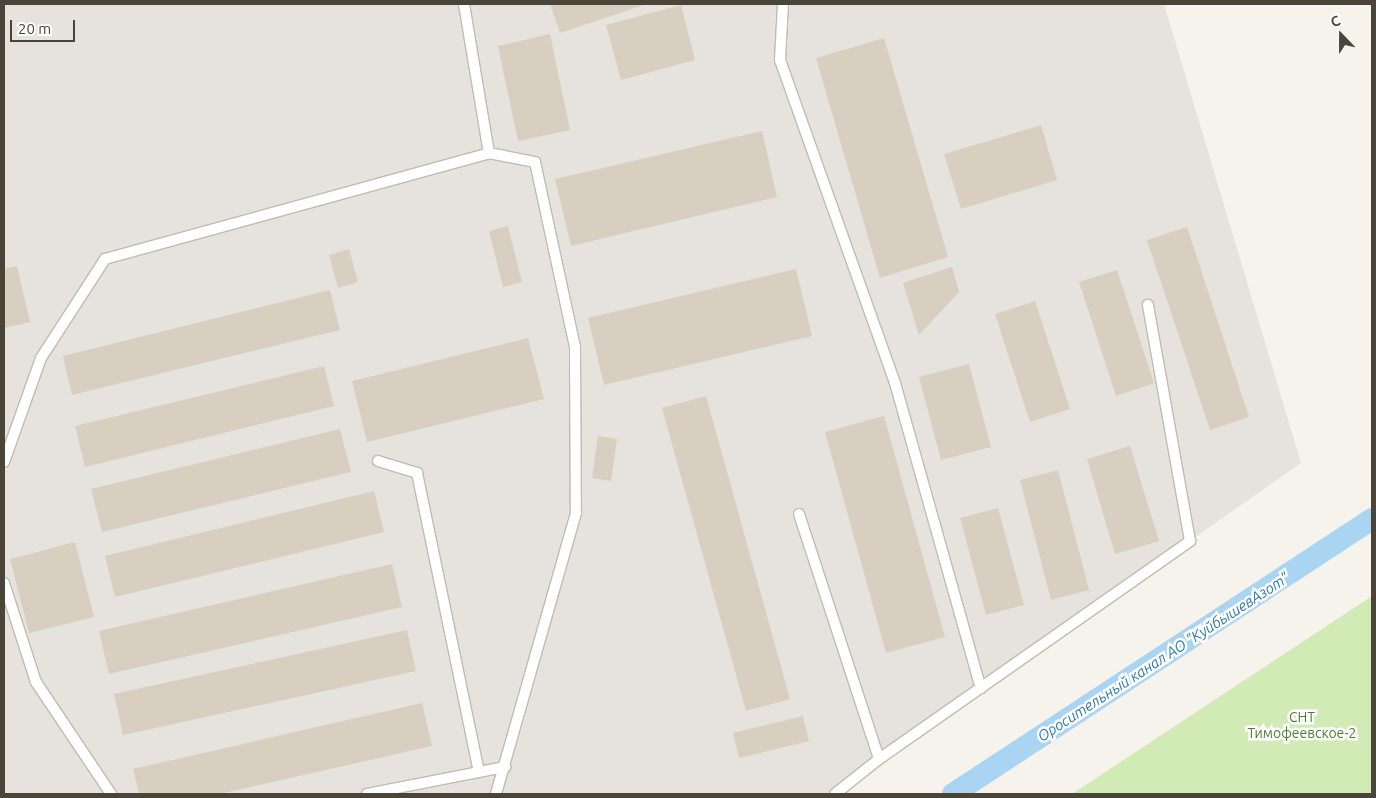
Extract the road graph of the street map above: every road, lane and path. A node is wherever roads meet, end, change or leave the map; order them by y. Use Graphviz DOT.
graph roads {
  1 [pos="464,4"];
  2 [pos="783,4"];
  3 [pos="489,153"];
  4 [pos="1148,305"];
  5 [pos="378,461"];
  6 [pos="4,462"];
  7 [pos="799,514"];
  8 [pos="4,583"];
  9 [pos="981,688"];
  10 [pos="879,759"];
  11 [pos="505,767"];
  12 [pos="479,772"];
  13 [pos="111,794"];
  14 [pos="367,794"];
  15 [pos="496,794"];
  16 [pos="835,794"];
  1 -- 3 [label="lane"];
  2 -- 9 [label="lane"];
  3 -- 6 [label="lane"];
  3 -- 11 [label="lane"];
  4 -- 9 [label="lane"];
  5 -- 12 [label="lane"];
  7 -- 10 [label="lane"];
  8 -- 13 [label="lane"];
  9 -- 10 [label="lane"];
  10 -- 16 [label="lane"];
  11 -- 12 [label="lane"];
  11 -- 15 [label="lane"];
  12 -- 14 [label="lane"];
}
